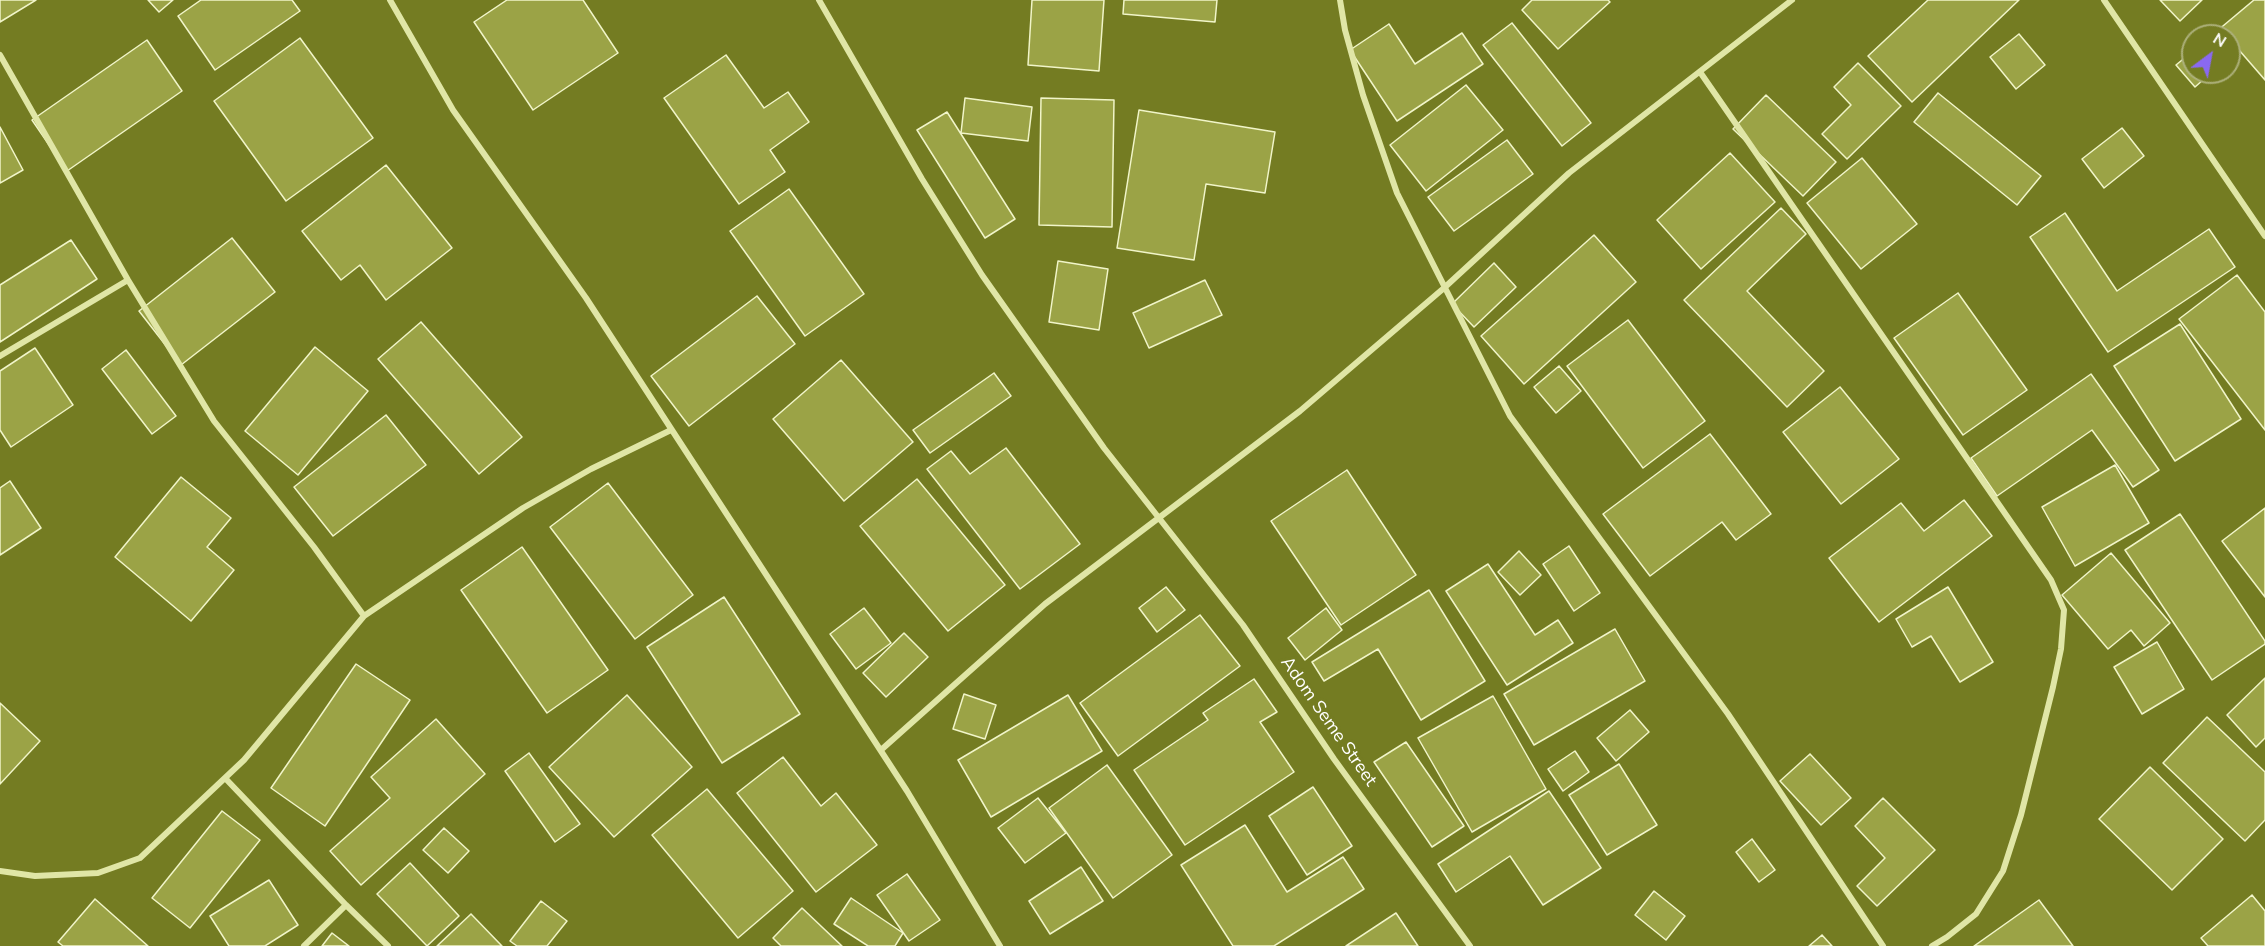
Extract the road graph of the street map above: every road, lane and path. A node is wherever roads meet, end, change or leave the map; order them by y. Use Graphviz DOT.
graph roads {
  1 [pos="390,0"];
  2 [pos="819,0"];
  3 [pos="1340,0"];
  4 [pos="1792,0"];
  5 [pos="2104,0"];
  6 [pos="0,55"];
  7 [pos="1700,72"];
  8 [pos="2265,236"];
  9 [pos="128,280"];
  10 [pos="1444,288"];
  11 [pos="0,356"];
  12 [pos="671,430"];
  13 [pos="1158,518"];
  14 [pos="364,616"];
  15 [pos="880,750"];
  16 [pos="225,778"];
  17 [pos="0,871"];
  18 [pos="346,905"];
  19 [pos="304,946"];
  20 [pos="388,946"];
  21 [pos="1000,946"];
  22 [pos="1470,946"];
  23 [pos="1883,946"];
  24 [pos="1932,946"];
  1 -- 12 [label="street"];
  2 -- 13 [label="street, Adom Seme Street"];
  3 -- 10 [label="street"];
  4 -- 7 [label="street"];
  5 -- 8 [label="street"];
  6 -- 9 [label="street"];
  7 -- 10 [label="street"];
  7 -- 24 [label="street"];
  9 -- 11 [label="street"];
  9 -- 14 [label="street"];
  10 -- 13 [label="street"];
  10 -- 23 [label="street"];
  12 -- 14 [label="street"];
  12 -- 15 [label="street"];
  13 -- 15 [label="street"];
  13 -- 22 [label="street, Adom Seme Street"];
  14 -- 16 [label="street"];
  15 -- 21 [label="street"];
  16 -- 17 [label="street"];
  16 -- 18 [label="street"];
  18 -- 19 [label="street"];
  18 -- 20 [label="street"];
}
